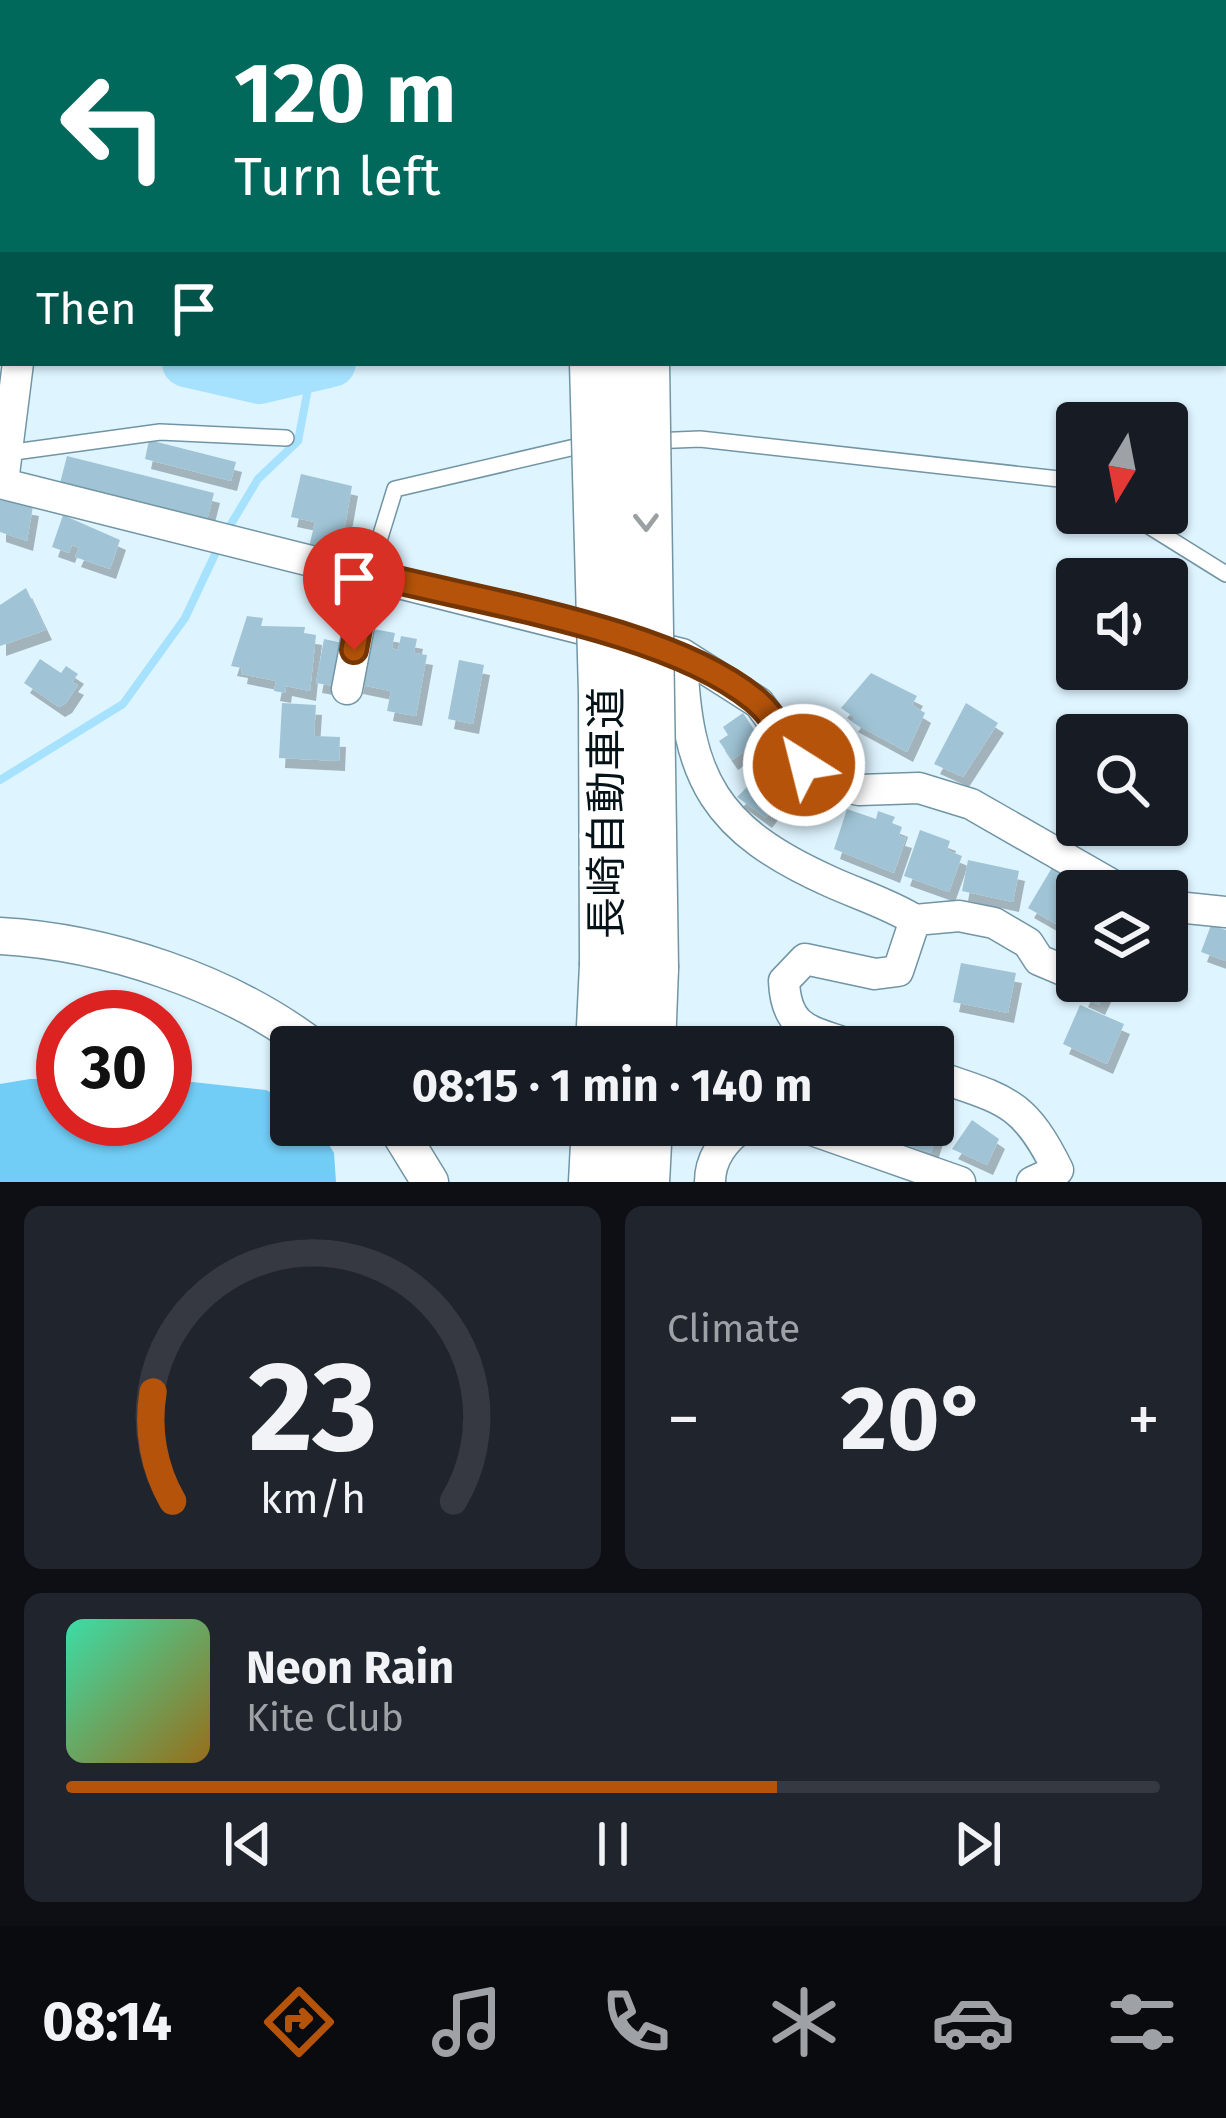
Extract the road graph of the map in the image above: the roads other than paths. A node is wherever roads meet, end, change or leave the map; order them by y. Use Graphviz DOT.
graph roads {
  1 [pos="18,366"];
  2 [pos="597,366"];
  3 [pos="642,366"];
  4 [pos="286,438"];
  5 [pos="3,473"];
  6 [pos="1056,479"];
  7 [pos="1162,534"];
  8 [pos="369,573"];
  9 [pos="1226,574"];
  10 [pos="682,654"];
  11 [pos="347,689"];
  12 [pos="1087,870"];
  13 [pos="1188,908"];
  14 [pos="1226,912"];
  15 [pos="915,920"];
  16 [pos="0,936"];
  17 [pos="629,967"];
  18 [pos="1056,967"];
  19 [pos="285,1026"];
  20 [pos="610,1026"];
  21 [pos="643,1026"];
  22 [pos="800,1026"];
  23 [pos="954,1082"];
  24 [pos="408,1146"];
  25 [pos="598,1146"];
  26 [pos="644,1146"];
  27 [pos="722,1146"];
  28 [pos="858,1146"];
  29 [pos="1058,1178"];
  30 [pos="430,1182"];
  31 [pos="596,1182"];
  32 [pos="642,1182"];
  33 [pos="710,1182"];
  34 [pos="960,1182"];
  1 -- 5 [label="street"];
  2 -- 17 [label="highway, 長崎自動車道, bridge"];
  3 -- 17 [label="highway, 長崎自動車道, one-way, bridge"];
  4 -- 5 [label="lane"];
  5 -- 8 [label="street"];
  6 -- 8 [label="lane"];
  7 -- 9 [label="lane"];
  8 -- 10 [label="street"];
  8 -- 11 [label="street"];
  10 -- 12 [label="street"];
  10 -- 15 [label="street"];
  13 -- 14 [label="street"];
  15 -- 18 [label="street"];
  15 -- 22 [label="street"];
  16 -- 19 [label="street"];
  17 -- 20 [label="highway, 長崎自動車道"];
  17 -- 21 [label="highway, 長崎自動車道"];
  23 -- 29 [label="street"];
  24 -- 30 [label="street"];
  25 -- 31 [label="highway"];
  26 -- 32 [label="highway"];
  27 -- 33 [label="street"];
  28 -- 34 [label="street"];
}
